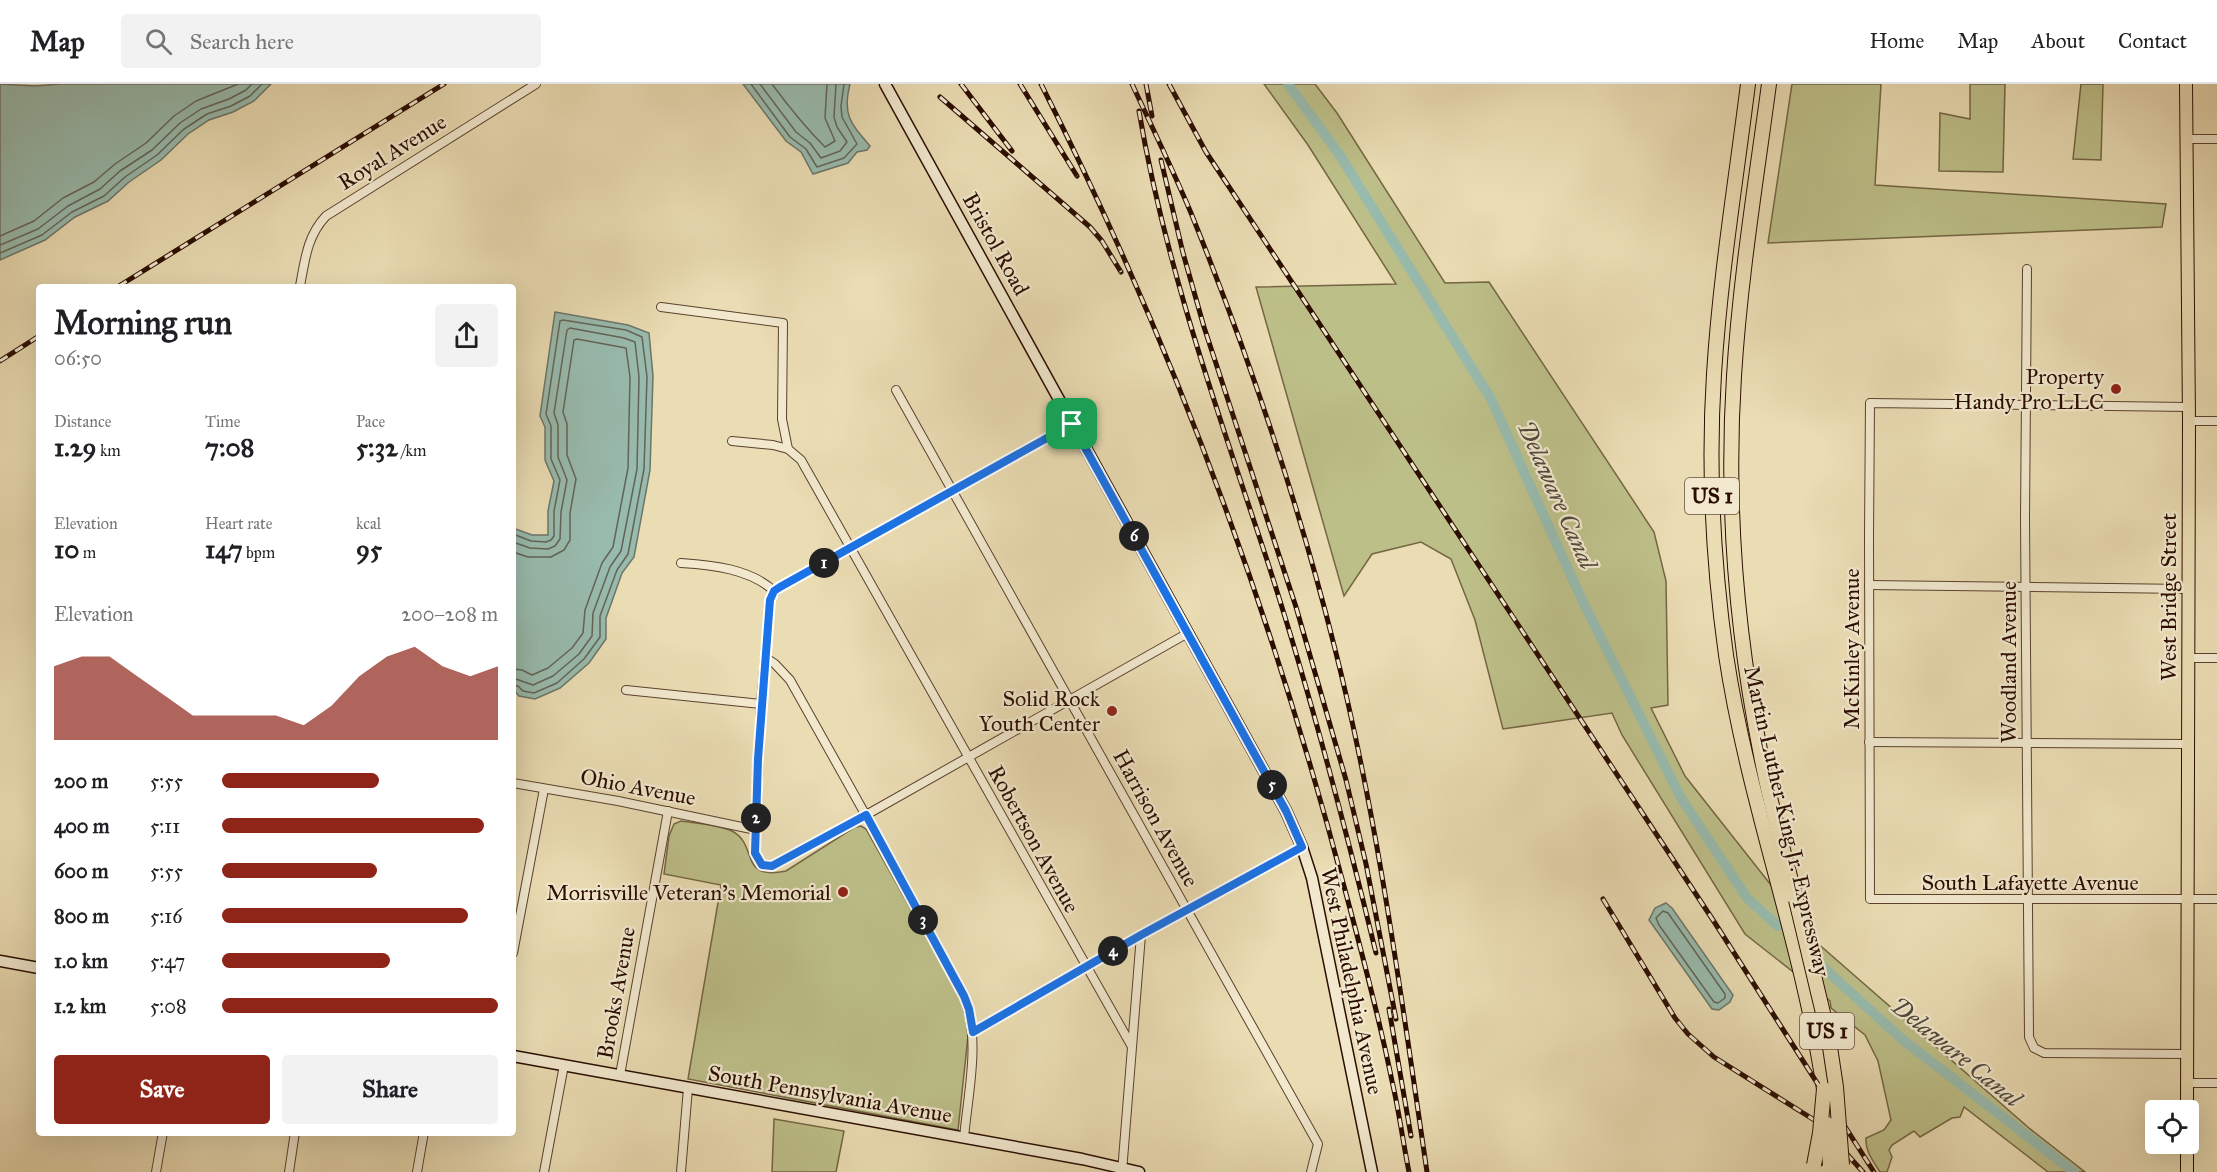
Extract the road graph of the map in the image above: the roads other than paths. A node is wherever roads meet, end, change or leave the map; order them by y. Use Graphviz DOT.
graph roads {
  1 [pos="536,84"];
  2 [pos="885,84"];
  3 [pos="1748,84"];
  4 [pos="1769,84"];
  5 [pos="2186,84"];
  6 [pos="2187,139"];
  7 [pos="2217,139"];
  8 [pos="2027,269"];
  9 [pos="300,284"];
  10 [pos="661,307"];
  11 [pos="897,390"];
  12 [pos="2026,406"];
  13 [pos="2189,407"];
  14 [pos="2217,420"];
  15 [pos="2189,421"];
  16 [pos="1072,424"];
  17 [pos="732,441"];
  18 [pos="788,449"];
  19 [pos="952,491"];
  20 [pos="850,549"];
  21 [pos="681,562"];
  22 [pos="1869,585"];
  23 [pos="2025,586"];
  24 [pos="2188,589"];
  25 [pos="774,591"];
  26 [pos="1188,633"];
  27 [pos="765,657"];
  28 [pos="2188,658"];
  29 [pos="2217,658"];
  30 [pos="626,690"];
  31 [pos="1069,700"];
  32 [pos="761,704"];
  33 [pos="1869,742"];
  34 [pos="2026,743"];
  35 [pos="2189,744"];
  36 [pos="968,757"];
  37 [pos="516,784"];
  38 [pos="544,789"];
  39 [pos="668,811"];
  40 [pos="866,815"];
  41 [pos="756,830"];
  42 [pos="1302,847"];
  43 [pos="1870,899"];
  44 [pos="2027,899"];
  45 [pos="2217,899"];
  46 [pos="2189,900"];
  47 [pos="1790,902"];
  48 [pos="1187,910"];
  49 [pos="1141,935"];
  50 [pos="516,937"];
  51 [pos="0,961"];
  52 [pos="1085,966"];
  53 [pos="36,967"];
  54 [pos="973,1032"];
  55 [pos="1131,1045"];
  56 [pos="2187,1054"];
  57 [pos="516,1057"];
  58 [pos="564,1065"];
  59 [pos="620,1075"];
  60 [pos="2187,1083"];
  61 [pos="2217,1083"];
  62 [pos="688,1088"];
  63 [pos="1824,1089"];
  64 [pos="2187,1100"];
  65 [pos="162,1136"];
  66 [pos="294,1136"];
  67 [pos="423,1136"];
  68 [pos="964,1138"];
  69 [pos="2187,1154"];
  70 [pos="1813,1168"];
  71 [pos="1836,1168"];
  72 [pos="1122,1171"];
  73 [pos="156,1172"];
  74 [pos="289,1172"];
  75 [pos="417,1172"];
  76 [pos="544,1172"];
  77 [pos="681,1172"];
  78 [pos="1139,1172"];
  79 [pos="1311,1172"];
  80 [pos="1372,1172"];
  81 [pos="2187,1172"];
  1 -- 9 [label="street, Royal Avenue"];
  2 -- 16 [label="main road, Bristol Road"];
  3 -- 47 [label="highway, Martin Luther King Jr. Expressway / US 1"];
  4 -- 47 [label="highway, Martin Luther King Jr. Expressway / US 1"];
  5 -- 6 [label="main road, West Bridge Street"];
  6 -- 7 [label="street"];
  6 -- 13 [label="main road, West Bridge Street"];
  8 -- 12 [label="street, Woodland Avenue"];
  10 -- 18 [label="street, Robertson Avenue"];
  11 -- 19 [label="street, Harrison Avenue"];
  12 -- 13 [label="street"];
  12 -- 22 [label="street, McKinley Avenue"];
  12 -- 23 [label="street, Woodland Avenue"];
  13 -- 15 [label="main road, West Bridge Street"];
  14 -- 15 [label="street"];
  15 -- 24 [label="main road, West Bridge Street"];
  16 -- 19 [label="street"];
  16 -- 26 [label="main road, West Philadelphia Avenue"];
  17 -- 18 [label="street"];
  18 -- 20 [label="street, Robertson Avenue"];
  19 -- 20 [label="street"];
  19 -- 31 [label="street, Harrison Avenue"];
  20 -- 25 [label="street"];
  20 -- 36 [label="street, Robertson Avenue"];
  21 -- 25 [label="street"];
  22 -- 23 [label="street"];
  22 -- 33 [label="street, McKinley Avenue"];
  23 -- 24 [label="street"];
  23 -- 34 [label="street, Woodland Avenue"];
  24 -- 28 [label="main road, West Bridge Street"];
  25 -- 27 [label="street"];
  26 -- 31 [label="street"];
  26 -- 42 [label="main road, West Philadelphia Avenue"];
  27 -- 32 [label="street"];
  27 -- 40 [label="street"];
  28 -- 29 [label="street"];
  28 -- 35 [label="main road, West Bridge Street"];
  30 -- 32 [label="street"];
  31 -- 36 [label="street"];
  31 -- 48 [label="street, Harrison Avenue"];
  32 -- 41 [label="street"];
  33 -- 34 [label="street"];
  33 -- 43 [label="street, McKinley Avenue"];
  34 -- 35 [label="street"];
  34 -- 44 [label="street, Woodland Avenue"];
  35 -- 46 [label="main road, West Bridge Street"];
  36 -- 40 [label="street"];
  36 -- 52 [label="street, Robertson Avenue"];
  37 -- 38 [label="street, Ohio Avenue"];
  38 -- 39 [label="street, Ohio Avenue"];
  38 -- 50 [label="street"];
  39 -- 41 [label="street, Ohio Avenue"];
  39 -- 59 [label="street, Brooks Avenue"];
  40 -- 41 [label="street"];
  40 -- 54 [label="street"];
  42 -- 48 [label="street"];
  42 -- 80 [label="main road, West Philadelphia Avenue"];
  43 -- 44 [label="street, South Lafayette Avenue"];
  44 -- 46 [label="street, South Lafayette Avenue"];
  44 -- 56 [label="street, Woodland Avenue"];
  45 -- 46 [label="street, South Lafayette Avenue"];
  46 -- 56 [label="main road, West Bridge Street"];
  47 -- 63 [label="highway, Martin Luther King Jr. Expressway / US 1"];
  47 -- 71 [label="highway, Martin Luther King Jr. Expressway / US 1, bridge"];
  48 -- 49 [label="street"];
  48 -- 79 [label="street, Harrison Avenue"];
  49 -- 52 [label="street"];
  49 -- 55 [label="street"];
  51 -- 53 [label="main road"];
  52 -- 54 [label="street"];
  52 -- 55 [label="street, Robertson Avenue"];
  54 -- 68 [label="street"];
  55 -- 72 [label="street"];
  56 -- 60 [label="main road, West Bridge Street"];
  57 -- 58 [label="main road, South Pennsylvania Avenue"];
  58 -- 59 [label="main road, South Pennsylvania Avenue"];
  58 -- 76 [label="street"];
  59 -- 62 [label="main road, South Pennsylvania Avenue"];
  60 -- 61 [label="street"];
  60 -- 64 [label="main road, West Bridge Street"];
  62 -- 68 [label="main road, South Pennsylvania Avenue"];
  62 -- 77 [label="street"];
  63 -- 70 [label="highway, bridge"];
  63 -- 71 [label="highway, Martin Luther King Jr. Expressway / US 1, bridge"];
  65 -- 73 [label="street"];
  66 -- 74 [label="street"];
  67 -- 75 [label="street"];
  68 -- 72 [label="main road, South Pennsylvania Avenue"];
  69 -- 81 [label="main road"];
  72 -- 78 [label="main road, South Pennsylvania Avenue"];
}
